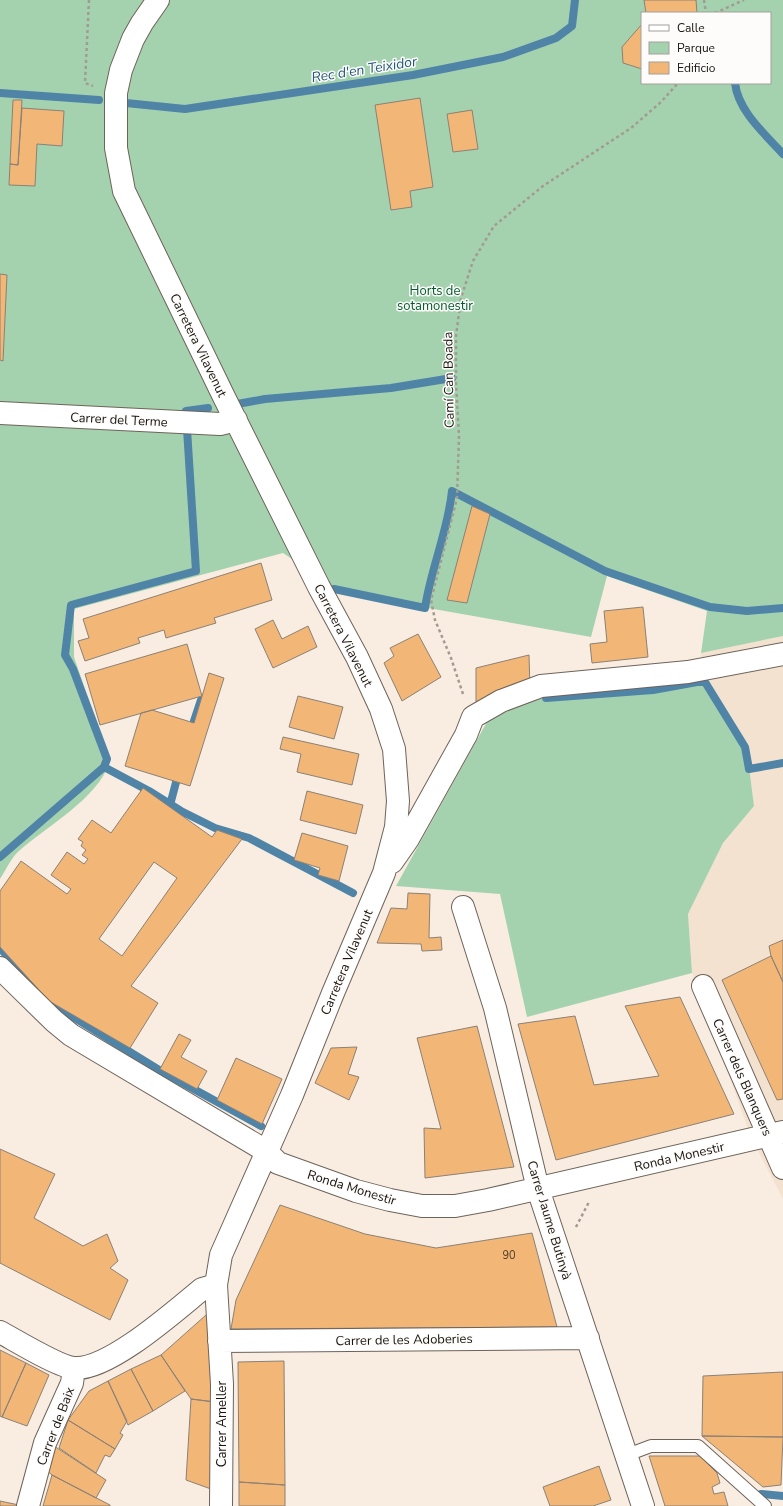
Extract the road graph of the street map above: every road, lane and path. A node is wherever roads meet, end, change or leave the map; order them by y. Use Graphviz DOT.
graph roads {
  1 [pos="88,0"];
  2 [pos="158,0"];
  3 [pos="704,0"];
  4 [pos="744,0"];
  5 [pos="706,12"];
  6 [pos="717,12"];
  7 [pos="677,84"];
  8 [pos="116,93"];
  9 [pos="0,413"];
  10 [pos="236,420"];
  11 [pos="783,654"];
  12 [pos="473,717"];
  13 [pos="384,873"];
  14 [pos="462,907"];
  15 [pos="0,968"];
  16 [pos="703,986"];
  17 [pos="776,1134"];
  18 [pos="266,1151"];
  19 [pos="783,1168"];
  20 [pos="538,1189"];
  21 [pos="216,1285"];
  22 [pos="0,1332"];
  23 [pos="588,1338"];
  24 [pos="219,1341"];
  25 [pos="74,1368"];
  26 [pos="627,1455"];
  27 [pos="28,1506"];
  28 [pos="221,1506"];
  29 [pos="643,1506"];
  30 [pos="765,1506"];
  1 -- 8 [label="path"];
  2 -- 8 [label="street, Carretera Vilavenut"];
  3 -- 5 [label="path"];
  4 -- 6 [label="path"];
  7 -- 12 [label="path, Camí Can Boada"];
  8 -- 10 [label="street, Carretera Vilavenut"];
  9 -- 10 [label="street, Carrer del Terme"];
  10 -- 13 [label="street, Carretera Vilavenut"];
  11 -- 12 [label="street"];
  12 -- 13 [label="street"];
  13 -- 18 [label="street, Carretera Vilavenut"];
  14 -- 20 [label="street, Carrer Jaume Butinyà"];
  15 -- 18 [label="street, Ronda Monestir"];
  16 -- 17 [label="street, Carrer dels Blanquers"];
  17 -- 19 [label="street, Carrer dels Blanquers"];
  17 -- 20 [label="street, Ronda Monestir"];
  18 -- 20 [label="street, Ronda Monestir"];
  18 -- 21 [label="street, Carretera Vilavenut"];
  20 -- 23 [label="street, Carrer Jaume Butinyà"];
  21 -- 24 [label="street, Carrer Ameller"];
  21 -- 25 [label="street, Carrer de Baix"];
  22 -- 25 [label="street"];
  23 -- 24 [label="street, Carrer de les Adoberies"];
  23 -- 26 [label="street, Carrer Jaume Butinyà"];
  24 -- 28 [label="street, Carrer Ameller"];
  25 -- 27 [label="street, Carrer de Baix"];
  26 -- 29 [label="street, Carrer Jaume Butinyà"];
  26 -- 30 [label="lane"];
}
